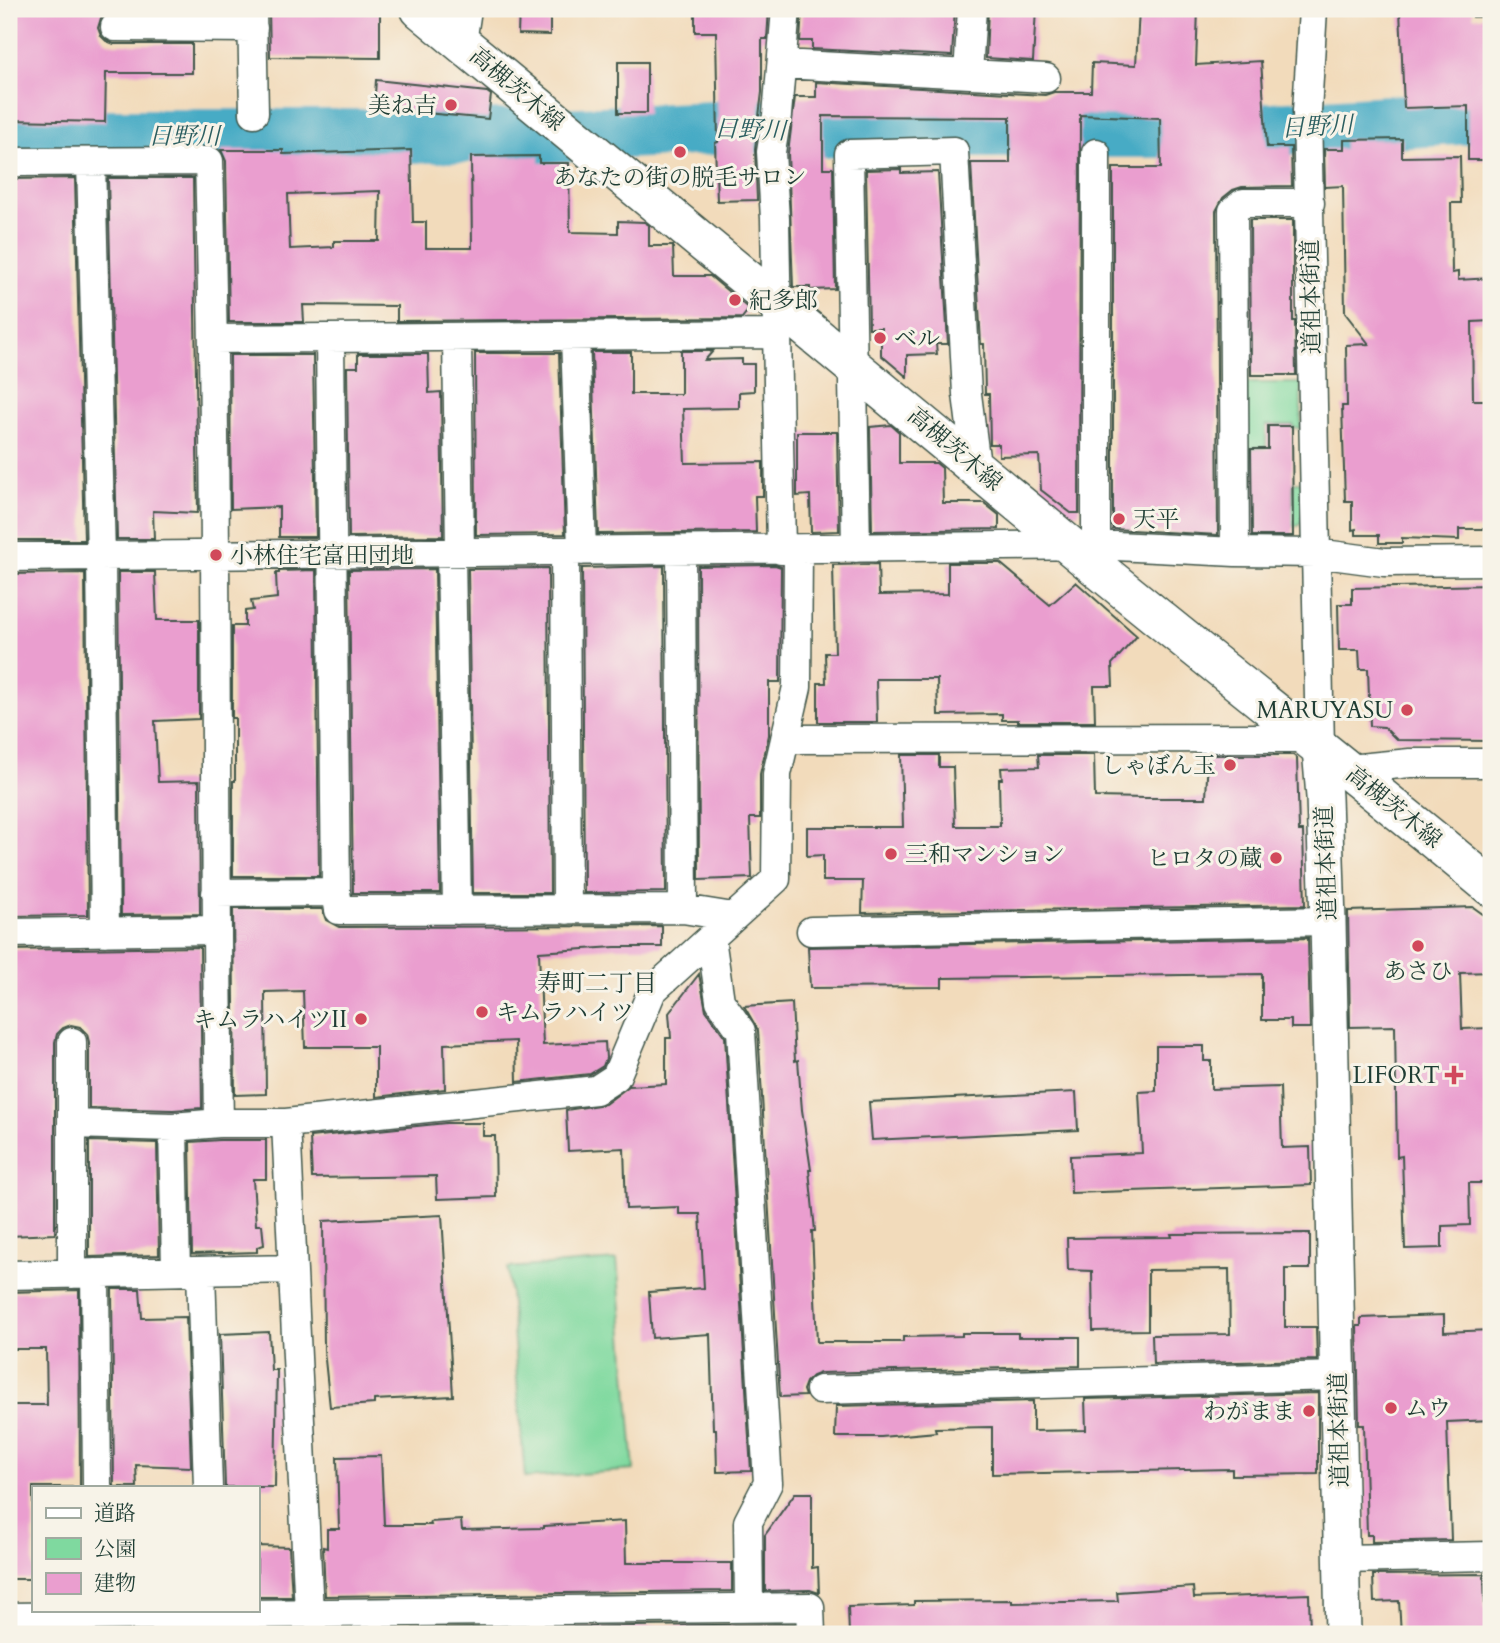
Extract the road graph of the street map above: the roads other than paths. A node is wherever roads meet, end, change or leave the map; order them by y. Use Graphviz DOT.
graph roads {
  1 [pos="420,9"];
  2 [pos="786,9"];
  3 [pos="972,9"];
  4 [pos="1313,9"];
  5 [pos="253,18"];
  6 [pos="465,26"];
  7 [pos="115,27"];
  8 [pos="782,64"];
  9 [pos="968,74"];
  10 [pos="1046,78"];
  11 [pos="254,113"];
  12 [pos="1096,153"];
  13 [pos="9,162"];
  14 [pos="91,162"];
  15 [pos="1310,203"];
  16 [pos="776,318"];
  17 [pos="575,336"];
  18 [pos="457,338"];
  19 [pos="330,339"];
  20 [pos="214,340"];
  21 [pos="851,364"];
  22 [pos="976,466"];
  23 [pos="1083,546"];
  24 [pos="856,548"];
  25 [pos="681,550"];
  26 [pos="789,550"];
  27 [pos="573,551"];
  28 [pos="1235,552"];
  29 [pos="456,553"];
  30 [pos="1316,553"];
  31 [pos="333,554"];
  32 [pos="216,555"];
  33 [pos="9,556"];
  34 [pos="101,556"];
  35 [pos="1491,561"];
  36 [pos="785,739"];
  37 [pos="1326,752"];
  38 [pos="1491,763"];
  39 [pos="1491,887"];
  40 [pos="336,892"];
  41 [pos="216,893"];
  42 [pos="683,909"];
  43 [pos="457,910"];
  44 [pos="567,910"];
  45 [pos="733,916"];
  46 [pos="1328,921"];
  47 [pos="216,930"];
  48 [pos="105,932"];
  49 [pos="811,932"];
  50 [pos="9,933"];
  51 [pos="710,938"];
  52 [pos="72,1042"];
  53 [pos="219,1123"];
  54 [pos="286,1123"];
  55 [pos="72,1124"];
  56 [pos="173,1127"];
  57 [pos="292,1269"];
  58 [pos="189,1271"];
  59 [pos="84,1273"];
  60 [pos="9,1275"];
  61 [pos="1338,1376"];
  62 [pos="821,1390"];
  63 [pos="97,1486"];
  64 [pos="208,1486"];
  65 [pos="1491,1556"];
  66 [pos="1342,1559"];
  67 [pos="749,1607"];
  68 [pos="9,1617"];
  69 [pos="99,1620"];
  70 [pos="212,1620"];
  71 [pos="309,1624"];
  72 [pos="811,1634"];
  73 [pos="1343,1634"];
  1 -- 6 [label="main road, 高槻茨木線"];
  2 -- 8 [label="street"];
  3 -- 9 [label="street"];
  4 -- 15 [label="street, 道祖本街道"];
  5 -- 7 [label="street"];
  5 -- 11 [label="street"];
  6 -- 16 [label="main road, 高槻茨木線"];
  8 -- 9 [label="street"];
  8 -- 16 [label="street"];
  9 -- 10 [label="street"];
  12 -- 23 [label="street"];
  13 -- 14 [label="street"];
  14 -- 20 [label="street"];
  14 -- 34 [label="street"];
  15 -- 28 [label="street"];
  15 -- 30 [label="street, 道祖本街道"];
  16 -- 17 [label="street"];
  16 -- 21 [label="main road, 高槻茨木線"];
  16 -- 26 [label="street"];
  17 -- 18 [label="street"];
  17 -- 27 [label="street"];
  18 -- 19 [label="street"];
  18 -- 29 [label="street"];
  19 -- 20 [label="street"];
  19 -- 31 [label="street"];
  20 -- 32 [label="street"];
  21 -- 22 [label="main road, 高槻茨木線"];
  21 -- 22 [label="street"];
  21 -- 24 [label="street"];
  22 -- 23 [label="main road, 高槻茨木線"];
  23 -- 24 [label="street"];
  23 -- 28 [label="street"];
  23 -- 37 [label="main road, 高槻茨木線"];
  24 -- 26 [label="street"];
  25 -- 26 [label="street"];
  25 -- 27 [label="street"];
  25 -- 42 [label="street"];
  26 -- 36 [label="street"];
  27 -- 29 [label="street"];
  27 -- 44 [label="street"];
  28 -- 30 [label="street"];
  29 -- 31 [label="street"];
  29 -- 43 [label="street"];
  30 -- 35 [label="street"];
  30 -- 37 [label="street, 道祖本街道"];
  31 -- 32 [label="street"];
  31 -- 40 [label="street"];
  32 -- 34 [label="street"];
  32 -- 41 [label="street"];
  33 -- 34 [label="street"];
  34 -- 48 [label="street"];
  36 -- 37 [label="street"];
  36 -- 45 [label="street"];
  37 -- 38 [label="street"];
  37 -- 39 [label="main road, 高槻茨木線"];
  37 -- 46 [label="street, 道祖本街道"];
  40 -- 41 [label="street"];
  40 -- 43 [label="street"];
  41 -- 47 [label="street"];
  42 -- 44 [label="street"];
  42 -- 45 [label="street"];
  43 -- 44 [label="street"];
  45 -- 51 [label="street"];
  46 -- 49 [label="street"];
  46 -- 61 [label="street, 道祖本街道"];
  47 -- 48 [label="street"];
  47 -- 53 [label="street"];
  48 -- 50 [label="street"];
  51 -- 54 [label="street"];
  51 -- 67 [label="street"];
  52 -- 55 [label="street"];
  53 -- 54 [label="street"];
  53 -- 56 [label="street"];
  54 -- 57 [label="street"];
  55 -- 56 [label="street"];
  55 -- 59 [label="street"];
  56 -- 58 [label="street"];
  57 -- 58 [label="street"];
  57 -- 71 [label="street"];
  58 -- 59 [label="street"];
  58 -- 64 [label="street"];
  59 -- 60 [label="street"];
  59 -- 63 [label="street"];
  61 -- 62 [label="street"];
  61 -- 66 [label="street, 道祖本街道"];
  65 -- 66 [label="street"];
  66 -- 73 [label="street, 道祖本街道"];
  67 -- 71 [label="street"];
  67 -- 72 [label="street"];
  68 -- 69 [label="street"];
  69 -- 70 [label="street"];
  70 -- 71 [label="street"];
}
